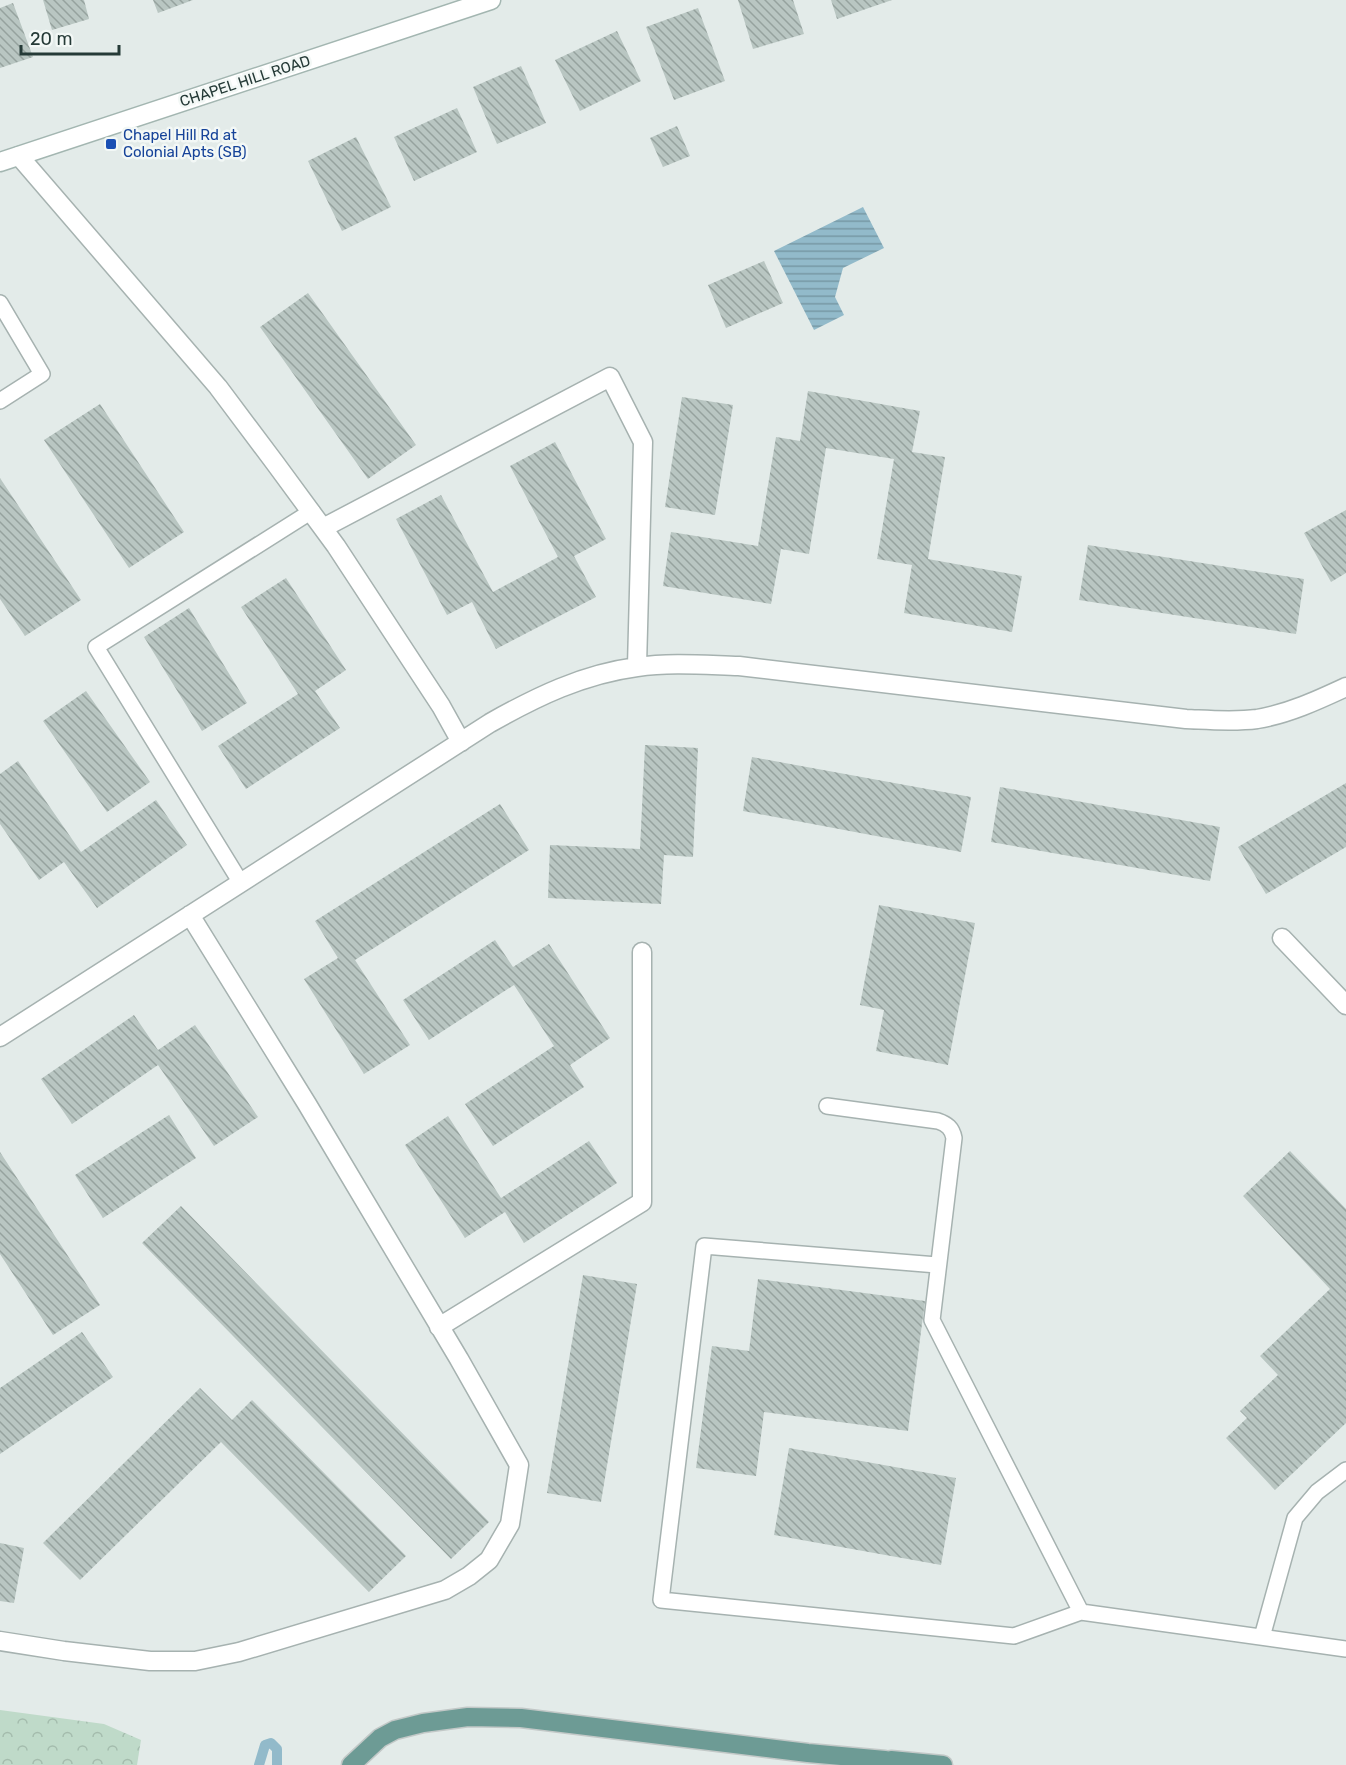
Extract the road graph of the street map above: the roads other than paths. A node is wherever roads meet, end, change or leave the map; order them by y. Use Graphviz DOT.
graph roads {
  1 [pos="491,0"];
  2 [pos="19,156"];
  3 [pos="0,162"];
  4 [pos="0,303"];
  5 [pos="0,401"];
  6 [pos="312,511"];
  7 [pos="323,528"];
  8 [pos="637,666"];
  9 [pos="1346,687"];
  10 [pos="461,742"];
  11 [pos="241,883"];
  12 [pos="190,915"];
  13 [pos="1282,938"];
  14 [pos="642,952"];
  15 [pos="1346,1005"];
  16 [pos="0,1037"];
  17 [pos="827,1106"];
  18 [pos="937,1265"];
  19 [pos="439,1327"];
  20 [pos="1346,1470"];
  21 [pos="1081,1612"];
  22 [pos="1262,1637"];
  23 [pos="0,1641"];
  24 [pos="1346,1649"];
  25 [pos="885,1760"];
  26 [pos="351,1765"];
  27 [pos="903,1765"];
  28 [pos="943,1765"];
  1 -- 2 [label="street, CHAPEL HILL ROAD"];
  2 -- 3 [label="street, CHAPEL HILL ROAD"];
  2 -- 6 [label="street"];
  4 -- 5 [label="lane"];
  6 -- 7 [label="street"];
  6 -- 11 [label="lane"];
  7 -- 8 [label="street"];
  7 -- 10 [label="street"];
  8 -- 9 [label="street"];
  8 -- 10 [label="street"];
  10 -- 11 [label="street"];
  11 -- 12 [label="street"];
  12 -- 16 [label="street"];
  12 -- 19 [label="street"];
  13 -- 15 [label="street"];
  14 -- 19 [label="street"];
  17 -- 18 [label="lane"];
  18 -- 21 [label="lane"];
  18 -- 21 [label="lane"];
  19 -- 23 [label="street"];
  20 -- 22 [label="lane"];
  21 -- 22 [label="lane"];
  22 -- 24 [label="lane"];
  25 -- 26 [label="main road"];
  25 -- 27 [label="main road"];
  25 -- 28 [label="main road"];
}
